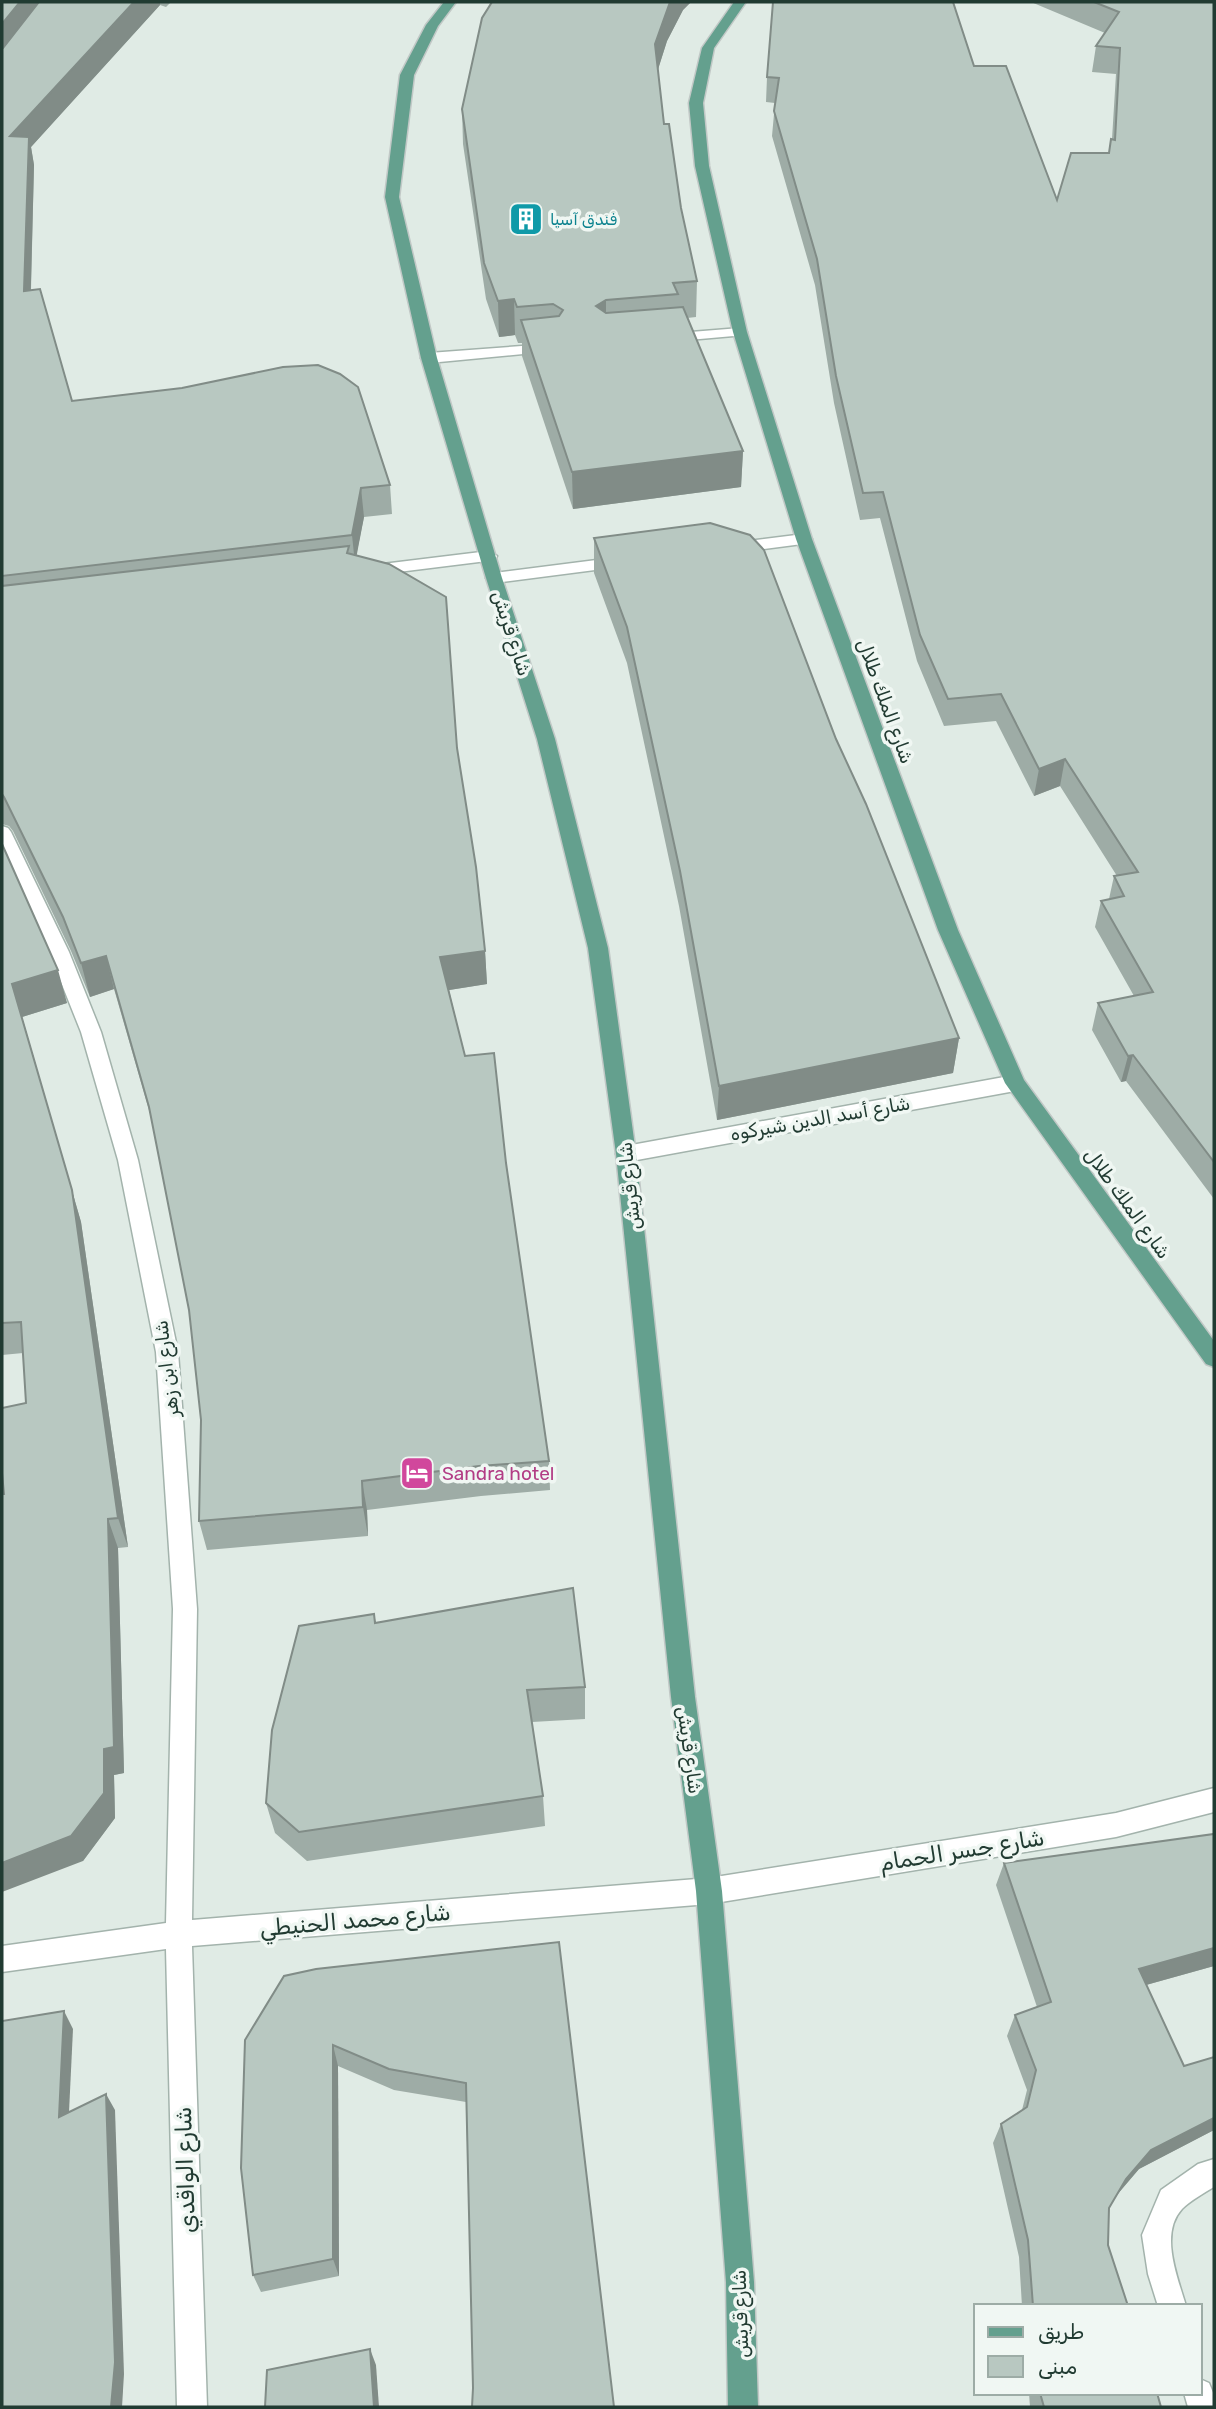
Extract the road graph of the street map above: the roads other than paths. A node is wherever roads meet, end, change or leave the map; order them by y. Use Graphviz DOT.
graph roads {
  1 [pos="450,2"];
  2 [pos="740,2"];
  3 [pos="740,332"];
  4 [pos="647,340"];
  5 [pos="554,347"];
  6 [pos="429,358"];
  7 [pos="804,539"];
  8 [pos="710,551"];
  9 [pos="489,556"];
  10 [pos="642,559"];
  11 [pos="354,572"];
  12 [pos="494,578"];
  13 [pos="2,831"];
  14 [pos="1015,1083"];
  15 [pos="626,1154"];
  16 [pos="1214,1358"];
  17 [pos="1214,1800"];
  18 [pos="709,1891"];
  19 [pos="179,1934"];
  20 [pos="2,1959"];
  21 [pos="1214,2173"];
  22 [pos="1171,2304"];
  23 [pos="192,2407"];
  24 [pos="743,2407"];
  1 -- 6 [label="main road, شارع قريش"];
  2 -- 3 [label="main road, شارع الملك طلال"];
  3 -- 4 [label="street"];
  3 -- 7 [label="main road, شارع الملك طلال"];
  5 -- 6 [label="street"];
  6 -- 9 [label="main road, شارع قريش"];
  7 -- 8 [label="street"];
  7 -- 14 [label="main road, شارع الملك طلال"];
  9 -- 11 [label="street"];
  9 -- 12 [label="main road, شارع قريش"];
  10 -- 12 [label="street"];
  12 -- 15 [label="main road, شارع قريش"];
  13 -- 19 [label="street, شارع ابن زهر"];
  14 -- 15 [label="street, شارع أسد الدين شيركوه"];
  14 -- 16 [label="main road, شارع الملك طلال"];
  15 -- 18 [label="main road, شارع قريش"];
  17 -- 18 [label="street, شارع جسر الحمام"];
  18 -- 19 [label="street, شارع محمد الحنيطي"];
  18 -- 24 [label="main road, شارع قريش"];
  19 -- 20 [label="street, شارع محمد الحنيطي"];
  19 -- 23 [label="street, شارع الواقدي"];
  21 -- 22 [label="street"];
}
